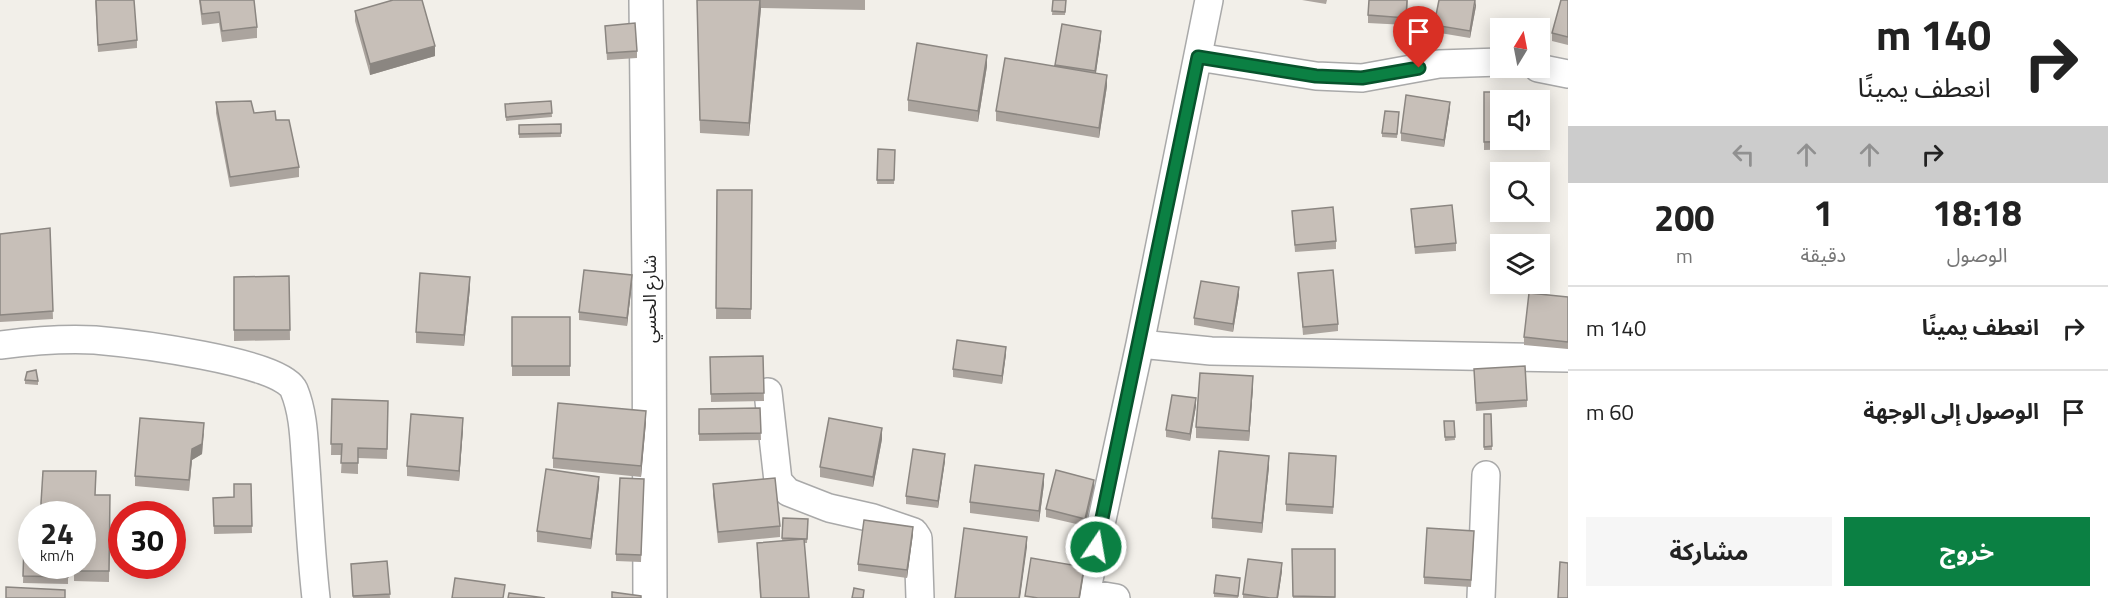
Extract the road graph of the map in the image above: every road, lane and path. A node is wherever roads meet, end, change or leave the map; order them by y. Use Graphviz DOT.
graph roads {
  1 [pos="646,0"];
  2 [pos="1209,0"];
  3 [pos="1198,57"];
  4 [pos="1490,62"];
  5 [pos="1550,70"];
  6 [pos="1568,74"];
  7 [pos="1140,344"];
  8 [pos="0,345"];
  9 [pos="1568,358"];
  10 [pos="768,392"];
  11 [pos="1486,475"];
  12 [pos="1086,595"];
  13 [pos="316,598"];
  14 [pos="650,598"];
  15 [pos="920,598"];
  16 [pos="1116,598"];
  17 [pos="1481,598"];
  1 -- 14 [label="street, شارع الحسي"];
  2 -- 3 [label="street"];
  3 -- 4 [label="street"];
  3 -- 7 [label="street"];
  5 -- 6 [label="street"];
  7 -- 9 [label="street"];
  7 -- 12 [label="street"];
  8 -- 13 [label="street"];
  10 -- 15 [label="street"];
  11 -- 17 [label="street"];
  12 -- 16 [label="street"];
}
